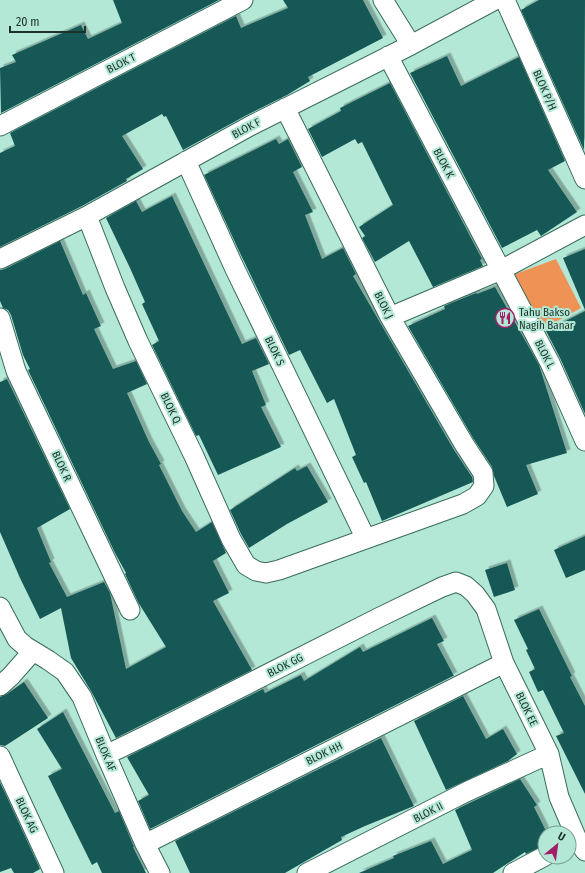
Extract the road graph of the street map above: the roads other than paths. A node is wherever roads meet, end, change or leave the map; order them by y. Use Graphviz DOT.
graph roads {
  1 [pos="243,0"];
  2 [pos="383,0"];
  3 [pos="495,0"];
  4 [pos="505,0"];
  5 [pos="411,45"];
  6 [pos="388,56"];
  7 [pos="285,108"];
  8 [pos="0,126"];
  9 [pos="186,161"];
  10 [pos="585,179"];
  11 [pos="87,216"];
  12 [pos="585,225"];
  13 [pos="0,259"];
  14 [pos="501,270"];
  15 [pos="390,317"];
  16 [pos="0,318"];
  17 [pos="585,441"];
  18 [pos="477,496"];
  19 [pos="366,539"];
  20 [pos="466,586"];
  21 [pos="0,607"];
  22 [pos="130,610"];
  23 [pos="33,651"];
  24 [pos="504,663"];
  25 [pos="0,686"];
  26 [pos="106,754"];
  27 [pos="549,754"];
  28 [pos="0,756"];
  29 [pos="579,842"];
  30 [pos="145,844"];
  31 [pos="537,860"];
  32 [pos="54,873"];
  33 [pos="160,873"];
  34 [pos="307,873"];
  35 [pos="514,873"];
  1 -- 8 [label="street, BLOK T"];
  2 -- 5 [label="street"];
  3 -- 5 [label="street, BLOK F"];
  4 -- 10 [label="street, BLOK P/H"];
  5 -- 6 [label="street, BLOK F"];
  6 -- 7 [label="street, BLOK F"];
  6 -- 14 [label="street, BLOK K"];
  7 -- 9 [label="street, BLOK F"];
  7 -- 15 [label="street, BLOK J"];
  9 -- 11 [label="street, BLOK F"];
  9 -- 19 [label="street, BLOK S"];
  11 -- 13 [label="street, BLOK F"];
  11 -- 19 [label="street, BLOK Q"];
  12 -- 14 [label="street"];
  14 -- 15 [label="street"];
  14 -- 17 [label="street, BLOK L"];
  15 -- 18 [label="street, BLOK J"];
  16 -- 22 [label="street, BLOK R"];
  18 -- 19 [label="street, BLOK Q"];
  20 -- 24 [label="street, BLOK EE"];
  20 -- 26 [label="street, BLOK GG"];
  21 -- 23 [label="street, BLOK AF"];
  23 -- 25 [label="street"];
  23 -- 26 [label="street, BLOK AF"];
  24 -- 27 [label="street, BLOK EE"];
  24 -- 30 [label="street, BLOK HH"];
  26 -- 30 [label="street, BLOK AF"];
  27 -- 29 [label="street, BLOK EE"];
  27 -- 34 [label="street, BLOK II"];
  28 -- 32 [label="street, BLOK AG"];
  30 -- 33 [label="street, BLOK AF"];
  31 -- 35 [label="street"];
}
